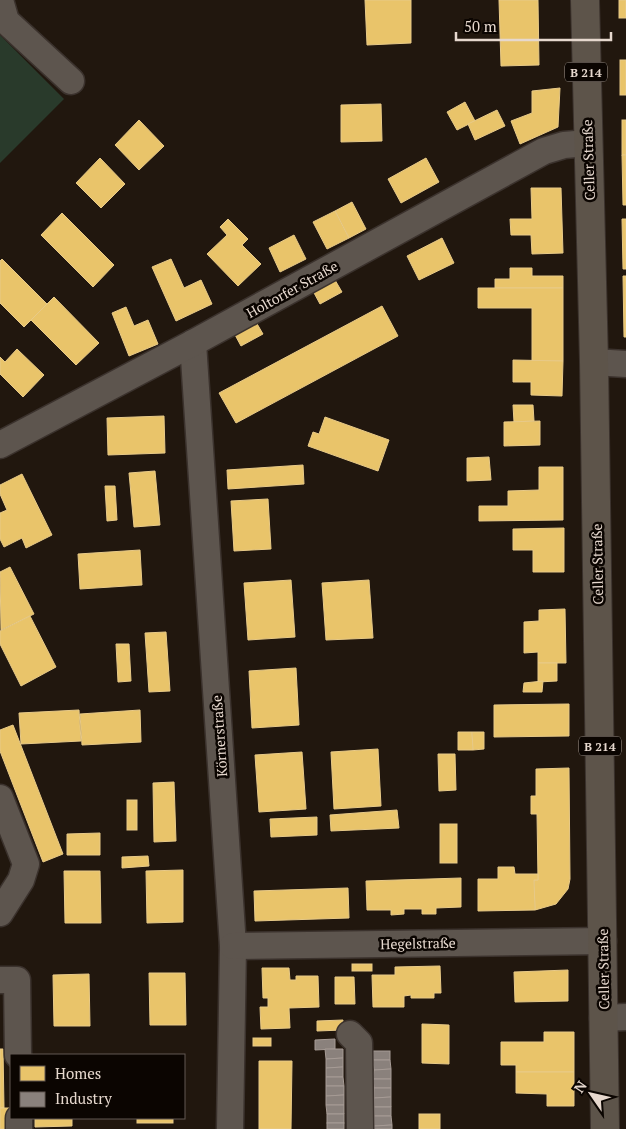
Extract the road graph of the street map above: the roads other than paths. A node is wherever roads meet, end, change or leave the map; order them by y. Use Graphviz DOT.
graph roads {
  1 [pos="0,0"];
  2 [pos="585,0"];
  3 [pos="71,80"];
  4 [pos="588,143"];
  5 [pos="193,343"];
  6 [pos="594,362"];
  7 [pos="626,364"];
  8 [pos="0,445"];
  9 [pos="0,798"];
  10 [pos="0,913"];
  11 [pos="603,941"];
  12 [pos="233,946"];
  13 [pos="0,980"];
  14 [pos="615,1018"];
  15 [pos="350,1034"];
  16 [pos="18,1054"];
  17 [pos="230,1129"];
  18 [pos="360,1129"];
  19 [pos="605,1129"];
  1 -- 3 [label="street"];
  2 -- 4 [label="main road, Celler Straße / B 214"];
  4 -- 5 [label="street, Holtorfer Straße"];
  4 -- 6 [label="main road, Celler Straße / B 214"];
  5 -- 8 [label="street, Holtorfer Straße"];
  5 -- 12 [label="street, Körnerstraße"];
  6 -- 7 [label="street"];
  6 -- 11 [label="main road, Celler Straße / B 214"];
  9 -- 10 [label="street"];
  11 -- 12 [label="street, Hegelstraße"];
  11 -- 14 [label="main road, Celler Straße / B 214"];
  12 -- 17 [label="street, Körnerstraße"];
  13 -- 16 [label="street"];
  14 -- 19 [label="main road, Celler Straße / B 214"];
  15 -- 18 [label="street"];
}
